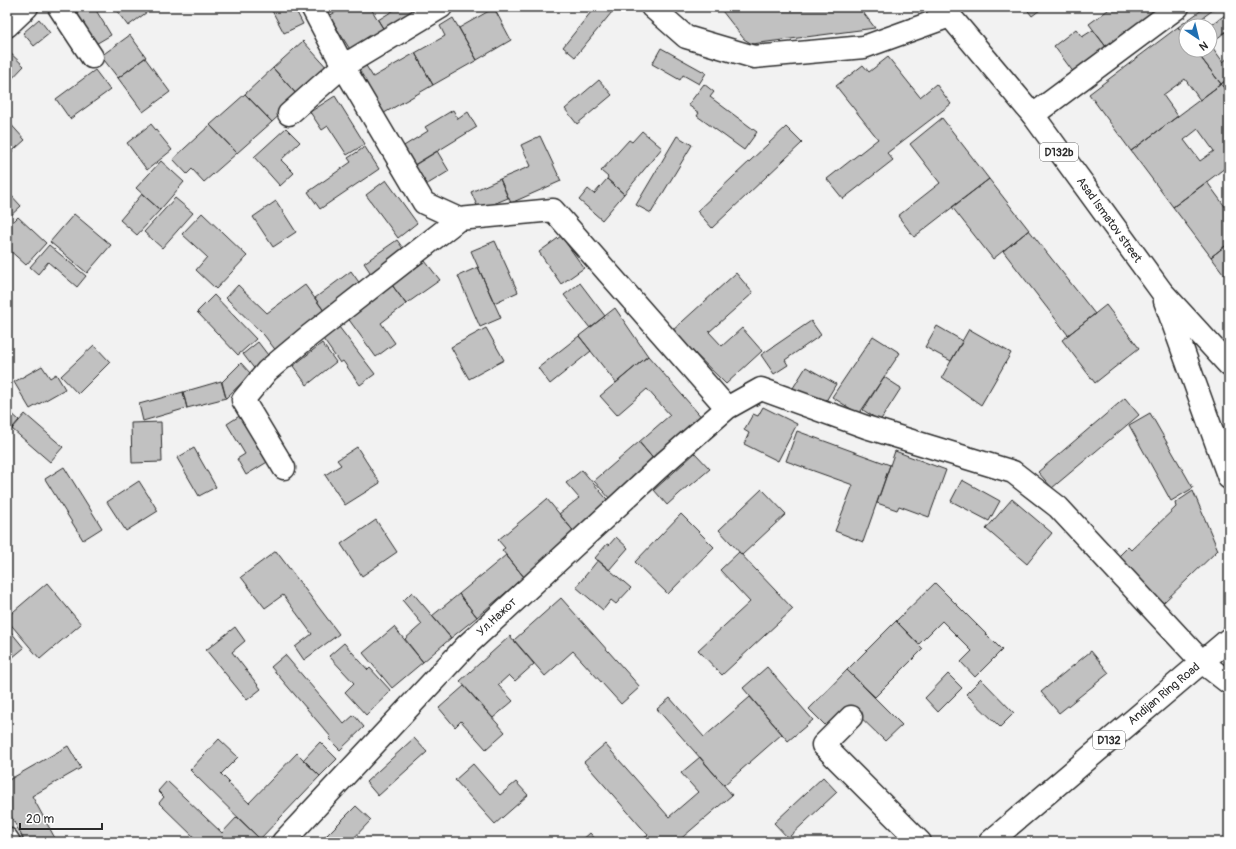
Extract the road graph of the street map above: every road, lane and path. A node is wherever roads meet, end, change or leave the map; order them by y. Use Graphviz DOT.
graph roads {
  1 [pos="27,7"];
  2 [pos="59,7"];
  3 [pos="312,7"];
  4 [pos="441,7"];
  5 [pos="652,7"];
  6 [pos="1178,7"];
  7 [pos="945,10"];
  8 [pos="7,26"];
  9 [pos="92,57"];
  10 [pos="343,66"];
  11 [pos="289,114"];
  12 [pos="1033,115"];
  13 [pos="459,219"];
  14 [pos="1162,292"];
  15 [pos="1229,365"];
  16 [pos="727,408"];
  17 [pos="284,468"];
  18 [pos="1229,478"];
  19 [pos="1229,640"];
  20 [pos="1202,662"];
  21 [pos="1229,683"];
  22 [pos="851,717"];
  23 [pos="7,839"];
  24 [pos="9,842"];
  25 [pos="283,842"];
  26 [pos="920,842"];
  27 [pos="990,842"];
  1 -- 8 [label="main road"];
  2 -- 9 [label="main road"];
  3 -- 10 [label="main road"];
  4 -- 10 [label="main road"];
  5 -- 7 [label="main road"];
  6 -- 12 [label="main road"];
  7 -- 12 [label="main road, Asad Ismatov street / D132b"];
  10 -- 11 [label="main road"];
  10 -- 13 [label="main road"];
  12 -- 14 [label="main road, Asad Ismatov street / D132b"];
  13 -- 16 [label="main road"];
  13 -- 17 [label="main road"];
  14 -- 15 [label="main road, Asad Ismatov street / D132b"];
  14 -- 18 [label="main road, Asad Ismatov street / D132b"];
  16 -- 20 [label="main road, Ул.Нажот"];
  16 -- 25 [label="main road, Ул.Нажот"];
  19 -- 20 [label="main road, Andijan Ring Road / D132"];
  20 -- 21 [label="main road"];
  20 -- 27 [label="main road, Andijan Ring Road / D132"];
  22 -- 26 [label="main road"];
  23 -- 24 [label="main road"];
}
